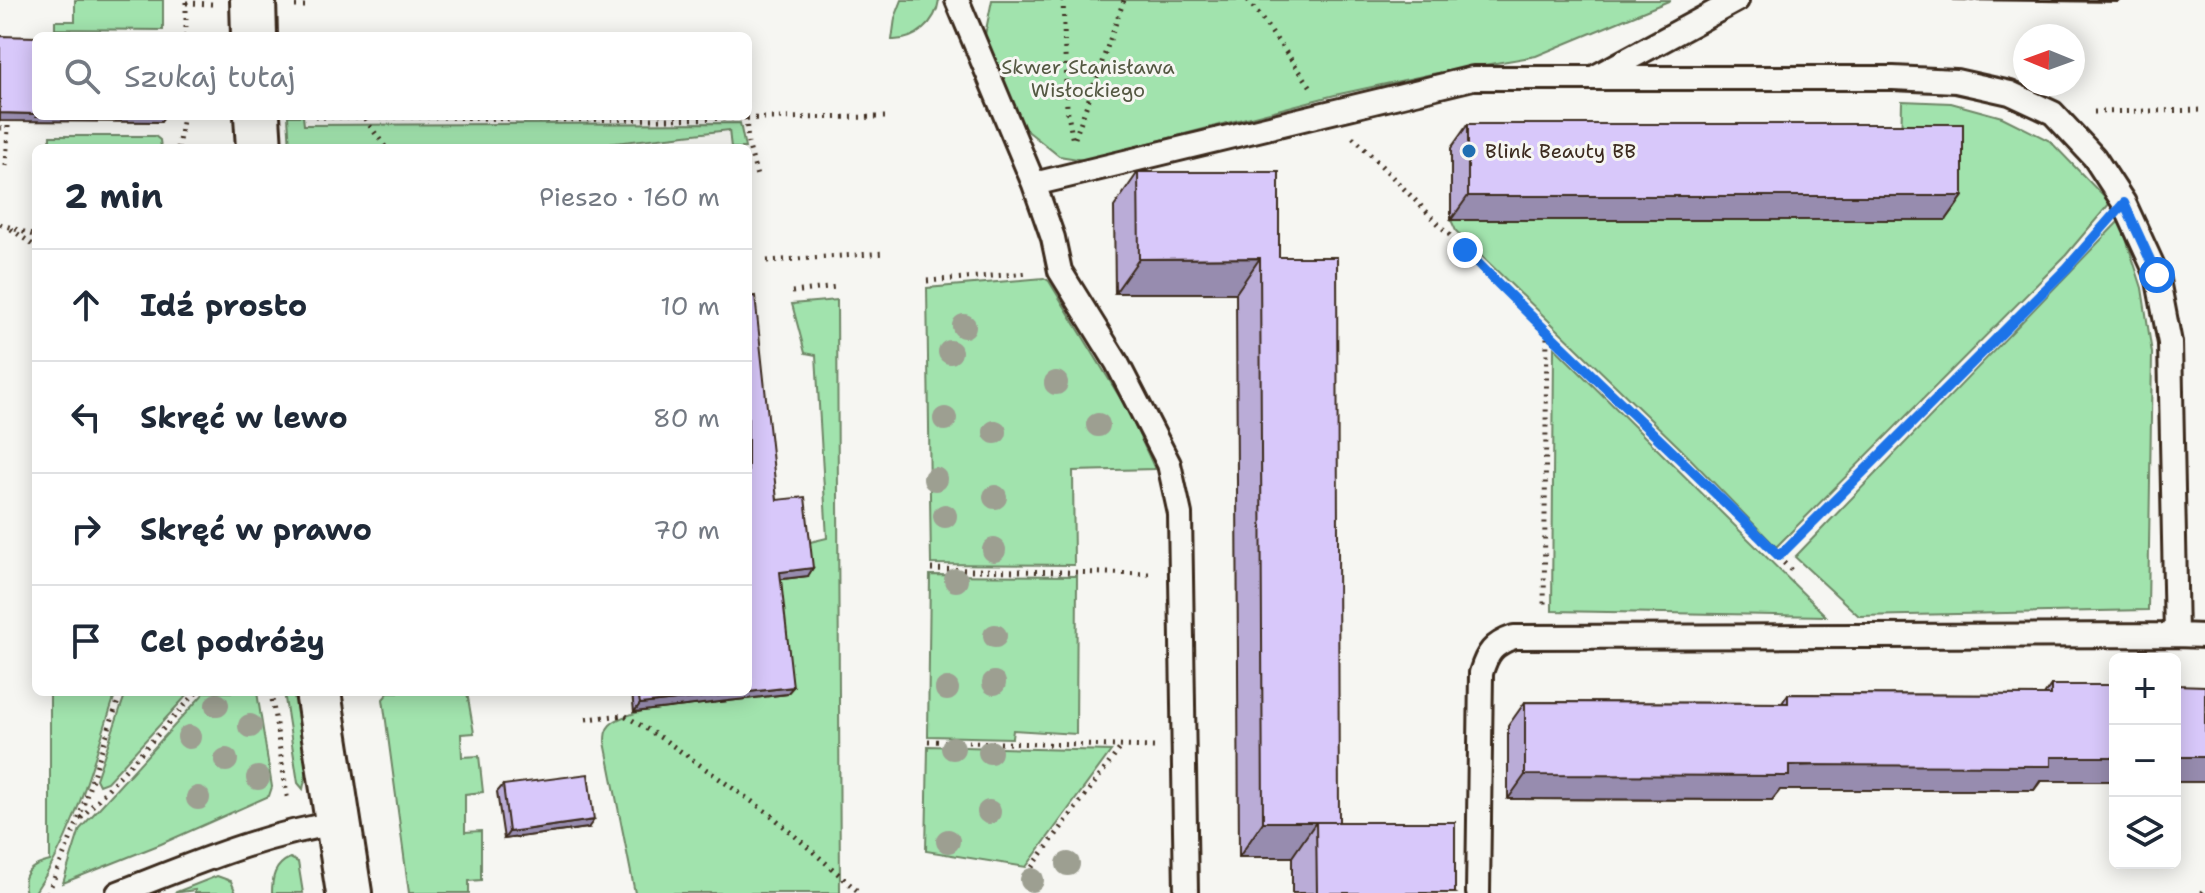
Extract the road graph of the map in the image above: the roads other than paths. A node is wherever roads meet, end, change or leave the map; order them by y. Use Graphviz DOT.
graph roads {
  1 [pos="253,0"];
  2 [pos="957,0"];
  3 [pos="1737,0"];
  4 [pos="254,32"];
  5 [pos="1594,78"];
  6 [pos="257,120"];
  7 [pos="259,144"];
  8 [pos="1034,184"];
  9 [pos="2176,635"];
  10 [pos="2205,636"];
  11 [pos="319,696"];
  12 [pos="339,823"];
  13 [pos="118,893"];
  14 [pos="349,893"];
  15 [pos="1186,893"];
  16 [pos="1478,893"];
  1 -- 4 [label="street"];
  2 -- 8 [label="lane"];
  3 -- 5 [label="lane"];
  5 -- 8 [label="lane"];
  5 -- 9 [label="lane"];
  6 -- 7 [label="street"];
  8 -- 15 [label="lane"];
  9 -- 10 [label="lane"];
  9 -- 16 [label="lane"];
  11 -- 12 [label="street"];
  12 -- 13 [label="lane"];
  12 -- 14 [label="street"];
}
